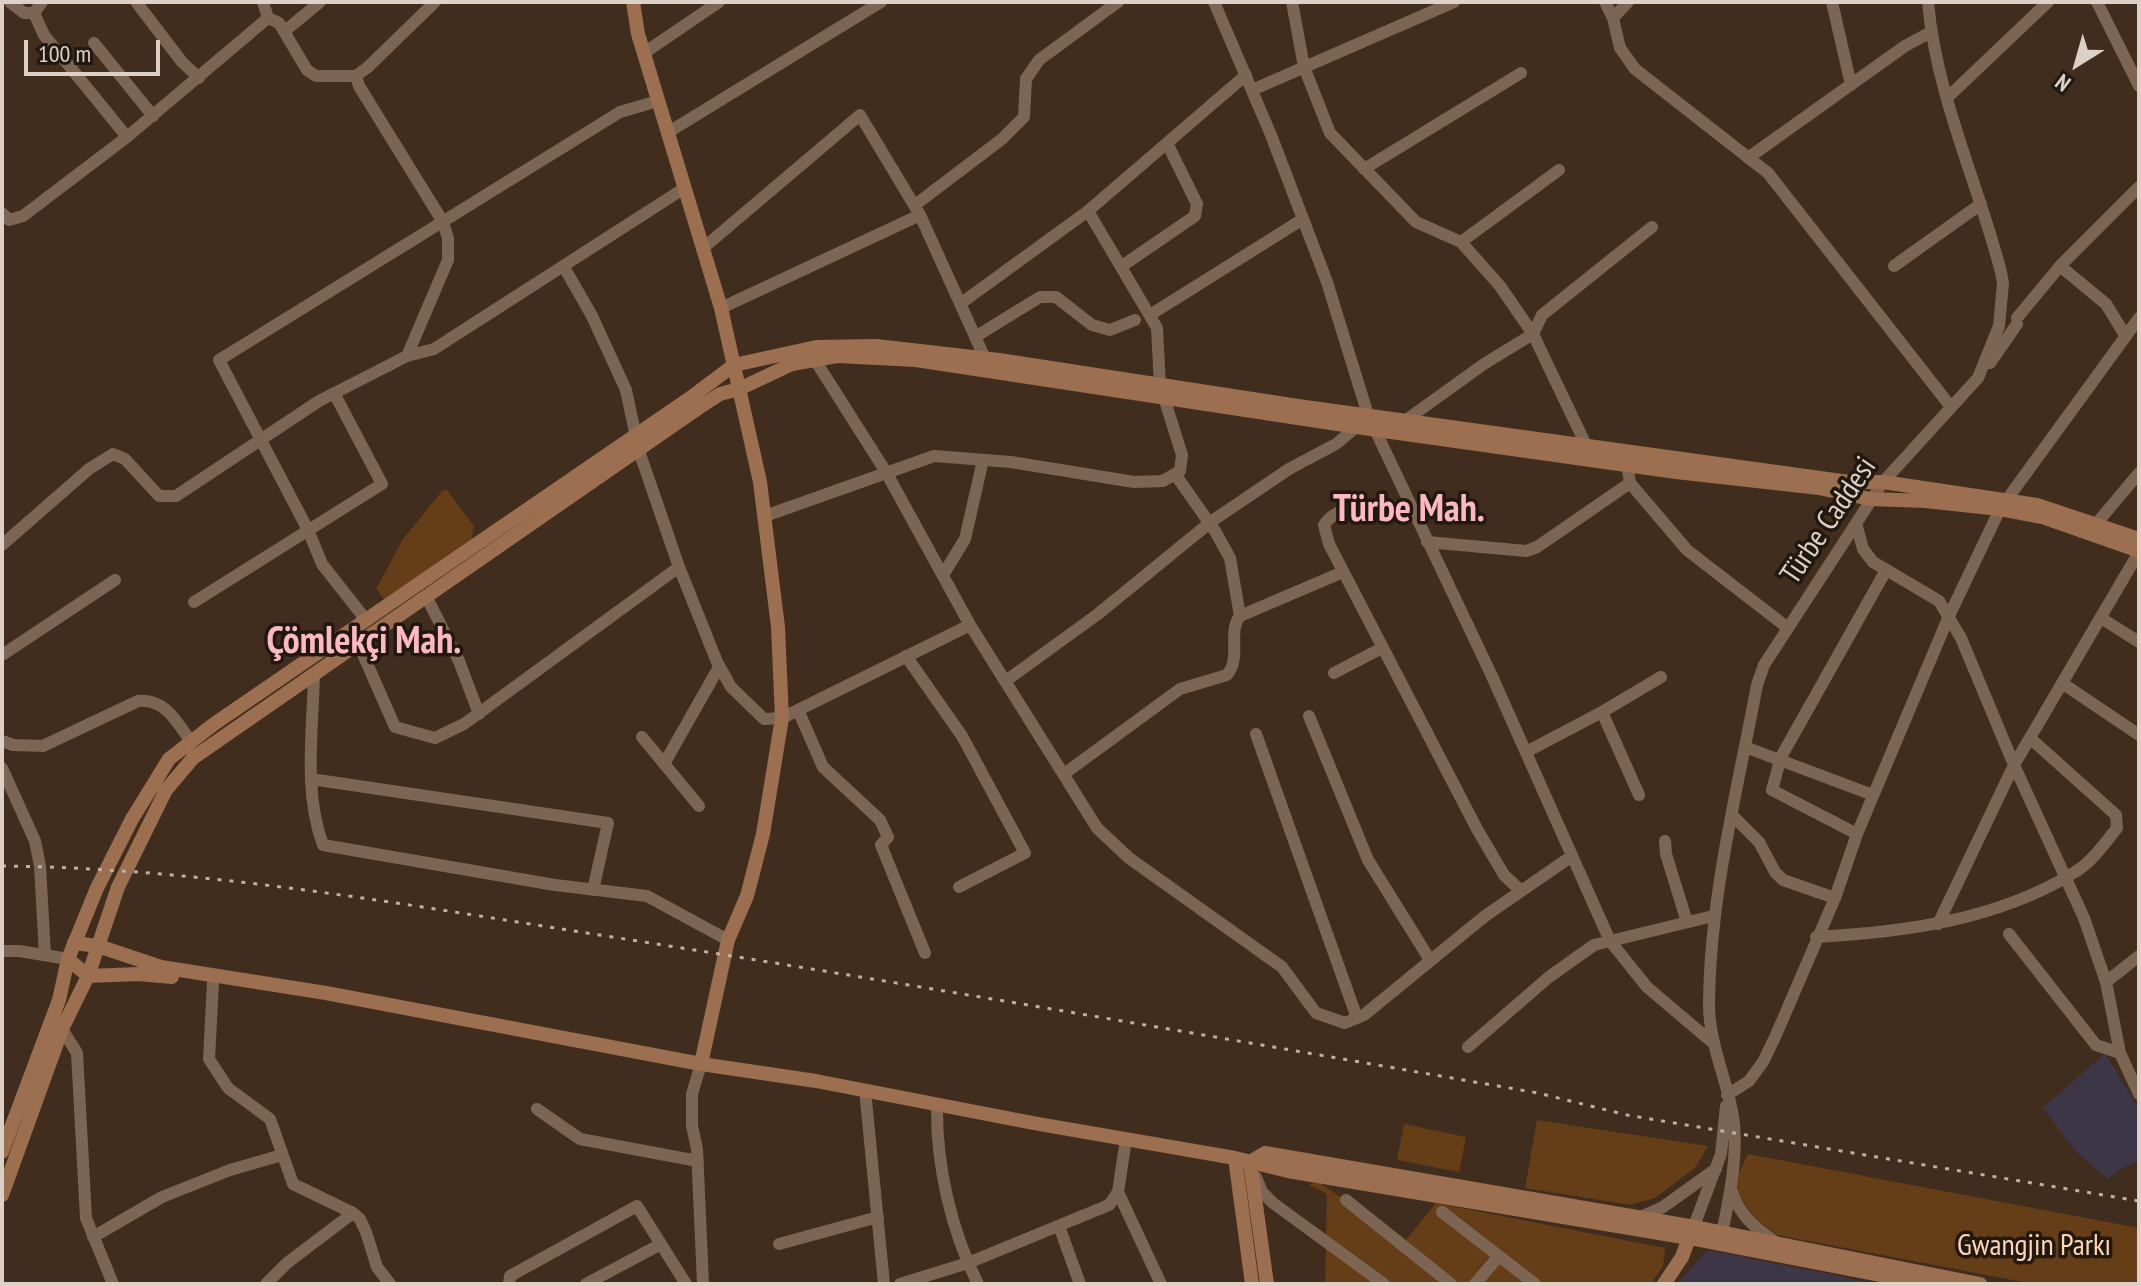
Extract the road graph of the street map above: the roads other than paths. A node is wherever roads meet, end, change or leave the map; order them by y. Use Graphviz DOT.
graph roads {
  1 [pos="10,2"];
  2 [pos="263,2"];
  3 [pos="320,2"];
  4 [pos="435,2"];
  5 [pos="633,2"];
  6 [pos="719,2"];
  7 [pos="881,2"];
  8 [pos="1118,2"];
  9 [pos="1214,2"];
  10 [pos="1292,2"];
  11 [pos="1454,2"];
  12 [pos="1605,2"];
  13 [pos="1628,2"];
  14 [pos="1832,2"];
  15 [pos="1928,2"];
  16 [pos="2048,2"];
  17 [pos="2097,2"];
  18 [pos="137,3"];
  19 [pos="38,8"];
  20 [pos="268,18"];
  21 [pos="1613,18"];
  22 [pos="285,31"];
  23 [pos="1931,32"];
  24 [pos="94,43"];
  25 [pos="644,53"];
  26 [pos="1304,67"];
  27 [pos="1521,73"];
  28 [pos="1246,75"];
  29 [pos="356,76"];
  30 [pos="199,78"];
  31 [pos="1851,85"];
  32 [pos="2139,86"];
  33 [pos="1252,90"];
  34 [pos="1947,98"];
  35 [pos="658,101"];
  36 [pos="153,116"];
  37 [pos="667,133"];
  38 [pos="127,137"];
  39 [pos="1167,143"];
  40 [pos="1748,158"];
  41 [pos="1364,169"];
  42 [pos="1559,170"];
  43 [pos="2139,187"];
  44 [pos="683,189"];
  45 [pos="1981,204"];
  46 [pos="917,210"];
  47 [pos="1088,211"];
  48 [pos="2,213"];
  49 [pos="1303,219"];
  50 [pos="443,222"];
  51 [pos="1652,227"];
  52 [pos="1461,242"];
  53 [pos="702,249"];
  54 [pos="1122,266"];
  55 [pos="1894,266"];
  56 [pos="2060,266"];
  57 [pos="564,267"];
  58 [pos="2003,283"];
  59 [pos="960,304"];
  60 [pos="721,308"];
  61 [pos="1150,315"];
  62 [pos="2139,318"];
  63 [pos="2000,319"];
  64 [pos="2017,319"];
  65 [pos="1135,320"];
  66 [pos="1533,334"];
  67 [pos="2125,335"];
  68 [pos="975,337"];
  69 [pos="407,356"];
  70 [pos="815,360"];
  71 [pos="734,365"];
  72 [pos="988,365"];
  73 [pos="1978,378"];
  74 [pos="739,389"];
  75 [pos="1161,391"];
  76 [pos="334,393"];
  77 [pos="1951,407"];
  78 [pos="1368,415"];
  79 [pos="1406,420"];
  80 [pos="1357,427"];
  81 [pos="1377,430"];
  82 [pos="261,440"];
  83 [pos="637,443"];
  84 [pos="1586,445"];
  85 [pos="983,460"];
  86 [pos="1627,464"];
  87 [pos="886,472"];
  88 [pos="2139,473"];
  89 [pos="1175,474"];
  90 [pos="1883,482"];
  91 [pos="1630,483"];
  92 [pos="1870,499"];
  93 [pos="2003,505"];
  94 [pos="1412,507"];
  95 [pos="765,516"];
  96 [pos="1856,523"];
  97 [pos="2097,523"];
  98 [pos="1208,524"];
  99 [pos="308,530"];
  100 [pos="2139,539"];
  101 [pos="1427,542"];
  102 [pos="2,545"];
  103 [pos="2139,552"];
  104 [pos="679,567"];
  105 [pos="1343,572"];
  106 [pos="1885,572"];
  107 [pos="943,575"];
  108 [pos="115,580"];
  109 [pos="426,596"];
  110 [pos="194,602"];
  111 [pos="1240,616"];
  112 [pos="1949,616"];
  113 [pos="2101,618"];
  114 [pos="366,620"];
  115 [pos="970,625"];
  116 [pos="1788,628"];
  117 [pos="2139,642"];
  118 [pos="358,643"];
  119 [pos="1382,648"];
  120 [pos="2,655"];
  121 [pos="906,656"];
  122 [pos="719,667"];
  123 [pos="314,673"];
  124 [pos="1334,673"];
  125 [pos="1661,677"];
  126 [pos="1007,680"];
  127 [pos="2062,683"];
  128 [pos="798,710"];
  129 [pos="1602,712"];
  130 [pos="479,714"];
  131 [pos="1309,716"];
  132 [pos="782,718"];
  133 [pos="1256,734"];
  134 [pos="2139,735"];
  135 [pos="642,737"];
  136 [pos="2030,738"];
  137 [pos="2,741"];
  138 [pos="191,742"];
  139 [pos="1745,747"];
  140 [pos="1526,752"];
  141 [pos="1780,761"];
  142 [pos="664,764"];
  143 [pos="2014,765"];
  144 [pos="2,768"];
  145 [pos="1064,774"];
  146 [pos="311,779"];
  147 [pos="1639,795"];
  148 [pos="1873,795"];
  149 [pos="699,806"];
  150 [pos="1732,815"];
  151 [pos="1857,834"];
  152 [pos="1665,841"];
  153 [pos="1572,856"];
  154 [pos="2064,878"];
  155 [pos="959,887"];
  156 [pos="593,890"];
  157 [pos="1520,890"];
  158 [pos="1835,898"];
  159 [pos="1713,916"];
  160 [pos="1687,922"];
  161 [pos="1938,924"];
  162 [pos="2009,934"];
  163 [pos="1816,937"];
  164 [pos="728,940"];
  165 [pos="1610,941"];
  166 [pos="74,943"];
  167 [pos="98,946"];
  168 [pos="2,951"];
  169 [pos="925,953"];
  170 [pos="45,955"];
  171 [pos="2139,956"];
  172 [pos="68,959"];
  173 [pos="1430,960"];
  174 [pos="88,976"];
  175 [pos="213,982"];
  176 [pos="2106,982"];
  177 [pos="370,1003"];
  178 [pos="1357,1018"];
  179 [pos="62,1029"];
  180 [pos="1713,1043"];
  181 [pos="1468,1047"];
  182 [pos="2120,1053"];
  183 [pos="701,1064"];
  184 [pos="865,1090"];
  185 [pos="2139,1094"];
  186 [pos="1727,1095"];
  187 [pos="937,1104"];
  188 [pos="537,1109"];
  189 [pos="1126,1139"];
  190 [pos="2,1152"];
  191 [pos="282,1155"];
  192 [pos="1235,1158"];
  193 [pos="698,1161"];
  194 [pos="1250,1162"];
  195 [pos="1716,1169"];
  196 [pos="1731,1186"];
  197 [pos="1118,1192"];
  198 [pos="2,1195"];
  199 [pos="1346,1200"];
  200 [pos="1442,1212"];
  201 [pos="353,1213"];
  202 [pos="878,1217"];
  203 [pos="1641,1217"];
  204 [pos="1059,1226"];
  205 [pos="1692,1233"];
  206 [pos="93,1237"];
  207 [pos="1721,1238"];
  208 [pos="1777,1243"];
  209 [pos="661,1244"];
  210 [pos="779,1244"];
  211 [pos="1499,1256"];
  212 [pos="968,1263"];
  213 [pos="387,1282"];
  214 [pos="702,1283"];
  215 [pos="113,1284"];
  216 [pos="266,1284"];
  217 [pos="509,1284"];
  218 [pos="586,1284"];
  219 [pos="686,1284"];
  220 [pos="884,1284"];
  221 [pos="900,1284"];
  222 [pos="978,1284"];
  223 [pos="1080,1284"];
  224 [pos="1161,1284"];
  225 [pos="1252,1284"];
  226 [pos="1267,1284"];
  227 [pos="1384,1284"];
  228 [pos="1451,1284"];
  229 [pos="1475,1284"];
  230 [pos="1535,1284"];
  231 [pos="1664,1284"];
  232 [pos="1927,1284"];
  233 [pos="1980,1284"];
  1 -- 19 [label="street"];
  2 -- 20 [label="street"];
  3 -- 22 [label="street"];
  4 -- 29 [label="street"];
  5 -- 25 [label="main road"];
  6 -- 25 [label="street"];
  7 -- 37 [label="street"];
  8 -- 46 [label="street"];
  9 -- 28 [label="street"];
  10 -- 26 [label="street"];
  11 -- 26 [label="street"];
  12 -- 21 [label="street"];
  13 -- 21 [label="street"];
  14 -- 31 [label="street"];
  15 -- 23 [label="street, Türbe Caddesi"];
  16 -- 34 [label="street"];
  17 -- 32 [label="street"];
  18 -- 30 [label="street"];
  19 -- 38 [label="street"];
  20 -- 22 [label="street"];
  20 -- 30 [label="street"];
  21 -- 40 [label="street"];
  22 -- 29 [label="street"];
  23 -- 31 [label="street"];
  23 -- 34 [label="street, Türbe Caddesi"];
  24 -- 36 [label="street"];
  25 -- 35 [label="main road"];
  26 -- 33 [label="street"];
  26 -- 41 [label="street"];
  27 -- 41 [label="street"];
  28 -- 33 [label="street"];
  28 -- 39 [label="street"];
  29 -- 50 [label="street"];
  30 -- 36 [label="street"];
  31 -- 40 [label="street"];
  33 -- 49 [label="street"];
  34 -- 45 [label="street, Türbe Caddesi"];
  35 -- 37 [label="main road"];
  35 -- 50 [label="street"];
  36 -- 38 [label="street"];
  37 -- 44 [label="main road"];
  38 -- 48 [label="street"];
  39 -- 47 [label="street"];
  39 -- 54 [label="street"];
  40 -- 77 [label="street"];
  41 -- 52 [label="street"];
  42 -- 52 [label="street"];
  43 -- 56 [label="street"];
  44 -- 53 [label="main road"];
  44 -- 57 [label="street"];
  45 -- 55 [label="street"];
  45 -- 58 [label="street, Türbe Caddesi"];
  46 -- 53 [label="street"];
  46 -- 59 [label="street"];
  46 -- 60 [label="street"];
  47 -- 54 [label="street"];
  47 -- 59 [label="street"];
  49 -- 61 [label="street"];
  49 -- 78 [label="street"];
  50 -- 69 [label="street"];
  50 -- 82 [label="street"];
  51 -- 66 [label="street"];
  52 -- 66 [label="street"];
  53 -- 60 [label="main road"];
  54 -- 61 [label="street"];
  56 -- 64 [label="street"];
  56 -- 67 [label="street"];
  57 -- 69 [label="street"];
  57 -- 83 [label="street"];
  58 -- 63 [label="street, Türbe Caddesi"];
  58 -- 64 [label="street"];
  59 -- 68 [label="street"];
  60 -- 71 [label="main road"];
  61 -- 75 [label="street"];
  62 -- 67 [label="street"];
  63 -- 64 [label="street"];
  63 -- 73 [label="street, Türbe Caddesi"];
  64 -- 73 [label="street"];
  65 -- 68 [label="street"];
  66 -- 79 [label="street"];
  66 -- 84 [label="street"];
  67 -- 93 [label="street"];
  68 -- 72 [label="street"];
  69 -- 76 [label="street"];
  70 -- 72 [label="main road"];
  70 -- 74 [label="main road"];
  70 -- 87 [label="street"];
  71 -- 72 [label="main road"];
  71 -- 74 [label="main road"];
  71 -- 83 [label="main road"];
  72 -- 75 [label="main road"];
  73 -- 77 [label="street, Türbe Caddesi"];
  74 -- 83 [label="main road"];
  74 -- 95 [label="main road"];
  75 -- 78 [label="main road"];
  75 -- 80 [label="main road"];
  75 -- 89 [label="street"];
  76 -- 82 [label="street"];
  76 -- 99 [label="street"];
  77 -- 90 [label="street, Türbe Caddesi"];
  78 -- 79 [label="main road"];
  78 -- 80 [label="street"];
  78 -- 81 [label="street"];
  79 -- 84 [label="main road"];
  80 -- 81 [label="main road"];
  80 -- 98 [label="street"];
  81 -- 86 [label="main road"];
  81 -- 94 [label="street"];
  82 -- 99 [label="street"];
  82 -- 102 [label="street"];
  83 -- 104 [label="street"];
  83 -- 109 [label="main road"];
  83 -- 114 [label="main road"];
  84 -- 90 [label="main road"];
  85 -- 87 [label="street"];
  85 -- 89 [label="street"];
  85 -- 107 [label="street"];
  86 -- 91 [label="street"];
  86 -- 92 [label="main road"];
  87 -- 95 [label="street"];
  87 -- 107 [label="street"];
  88 -- 97 [label="street"];
  89 -- 98 [label="street"];
  90 -- 92 [label="street, Türbe Caddesi"];
  90 -- 93 [label="main road"];
  91 -- 101 [label="street"];
  91 -- 116 [label="street"];
  92 -- 93 [label="main road"];
  92 -- 96 [label="street, Türbe Caddesi"];
  93 -- 97 [label="main road"];
  93 -- 103 [label="main road"];
  93 -- 112 [label="street"];
  94 -- 101 [label="street"];
  94 -- 105 [label="street"];
  95 -- 132 [label="main road"];
  96 -- 106 [label="street"];
  96 -- 116 [label="street, Türbe Caddesi"];
  97 -- 100 [label="main road"];
  98 -- 111 [label="street"];
  98 -- 126 [label="street"];
  99 -- 110 [label="street"];
  99 -- 114 [label="street"];
  101 -- 140 [label="street"];
  103 -- 113 [label="street"];
  104 -- 122 [label="street"];
  104 -- 130 [label="street"];
  105 -- 111 [label="street"];
  105 -- 119 [label="street"];
  106 -- 112 [label="street"];
  106 -- 141 [label="street"];
  107 -- 115 [label="street"];
  108 -- 120 [label="street"];
  109 -- 118 [label="main road"];
  109 -- 130 [label="street"];
  111 -- 145 [label="street"];
  112 -- 143 [label="street"];
  112 -- 148 [label="street"];
  113 -- 117 [label="street"];
  113 -- 127 [label="street"];
  114 -- 138 [label="main road"];
  115 -- 121 [label="street"];
  115 -- 126 [label="street"];
  116 -- 139 [label="street, Türbe Caddesi"];
  118 -- 123 [label="main road"];
  118 -- 130 [label="street"];
  119 -- 124 [label="street"];
  119 -- 157 [label="street"];
  121 -- 128 [label="street"];
  121 -- 155 [label="street"];
  122 -- 132 [label="street"];
  122 -- 142 [label="street"];
  123 -- 146 [label="street"];
  123 -- 167 [label="main road"];
  125 -- 129 [label="street"];
  126 -- 145 [label="street"];
  127 -- 134 [label="street"];
  127 -- 136 [label="street"];
  128 -- 132 [label="street"];
  128 -- 169 [label="street"];
  129 -- 140 [label="street"];
  129 -- 147 [label="street"];
  131 -- 173 [label="street"];
  132 -- 164 [label="main road"];
  133 -- 178 [label="street"];
  135 -- 142 [label="street"];
  136 -- 143 [label="street"];
  136 -- 154 [label="street"];
  137 -- 138 [label="street"];
  138 -- 166 [label="main road"];
  139 -- 141 [label="street"];
  139 -- 150 [label="street, Türbe Caddesi"];
  140 -- 153 [label="street"];
  141 -- 148 [label="street"];
  141 -- 151 [label="street"];
  142 -- 149 [label="street"];
  143 -- 154 [label="street"];
  143 -- 161 [label="street"];
  144 -- 170 [label="street"];
  145 -- 178 [label="street"];
  146 -- 156 [label="street"];
  146 -- 156 [label="street"];
  148 -- 151 [label="street"];
  150 -- 158 [label="street"];
  150 -- 159 [label="street, Türbe Caddesi"];
  151 -- 158 [label="street"];
  152 -- 160 [label="street"];
  153 -- 157 [label="street"];
  153 -- 165 [label="street"];
  154 -- 161 [label="street"];
  154 -- 176 [label="street"];
  156 -- 164 [label="street"];
  157 -- 173 [label="street"];
  158 -- 163 [label="street"];
  159 -- 160 [label="street"];
  159 -- 180 [label="street, Türbe Caddesi"];
  160 -- 165 [label="street"];
  161 -- 163 [label="street"];
  162 -- 182 [label="street"];
  163 -- 186 [label="street"];
  164 -- 183 [label="main road"];
  165 -- 180 [label="street"];
  165 -- 181 [label="street"];
  166 -- 167 [label="main road"];
  166 -- 172 [label="main road"];
  167 -- 174 [label="main road"];
  167 -- 177 [label="main road"];
  168 -- 170 [label="street"];
  170 -- 172 [label="street"];
  171 -- 176 [label="street"];
  172 -- 174 [label="main road"];
  172 -- 190 [label="main road"];
  173 -- 178 [label="street"];
  174 -- 175 [label="main road"];
  174 -- 179 [label="main road"];
  175 -- 177 [label="main road"];
  175 -- 191 [label="street"];
  176 -- 182 [label="street"];
  177 -- 183 [label="main road"];
  179 -- 198 [label="main road"];
  179 -- 206 [label="street"];
  180 -- 186 [label="street, Türbe Caddesi"];
  182 -- 185 [label="street"];
  183 -- 184 [label="main road"];
  183 -- 193 [label="street"];
  184 -- 187 [label="main road"];
  184 -- 202 [label="street"];
  186 -- 195 [label="street, Türbe Caddesi"];
  186 -- 196 [label="street, Türbe Caddesi"];
  187 -- 189 [label="main road"];
  187 -- 212 [label="street"];
  188 -- 193 [label="street"];
  189 -- 192 [label="main road"];
  189 -- 197 [label="street"];
  191 -- 201 [label="street"];
  191 -- 206 [label="street"];
  192 -- 194 [label="main road"];
  192 -- 225 [label="main road"];
  193 -- 214 [label="street"];
  194 -- 203 [label="main road"];
  194 -- 205 [label="main road"];
  194 -- 226 [label="main road"];
  194 -- 227 [label="street"];
  195 -- 203 [label="street"];
  195 -- 205 [label="street, Türbe Caddesi"];
  196 -- 207 [label="street, Türbe Caddesi"];
  196 -- 208 [label="street, Türbe Caddesi"];
  197 -- 204 [label="street"];
  197 -- 224 [label="street"];
  199 -- 228 [label="street"];
  200 -- 211 [label="street"];
  201 -- 213 [label="street"];
  201 -- 216 [label="street"];
  202 -- 210 [label="street"];
  202 -- 220 [label="street"];
  203 -- 205 [label="main road"];
  204 -- 212 [label="street"];
  204 -- 223 [label="street"];
  205 -- 207 [label="main road"];
  205 -- 231 [label="main road"];
  206 -- 215 [label="street"];
  207 -- 208 [label="main road"];
  207 -- 232 [label="main road"];
  208 -- 233 [label="main road"];
  209 -- 217 [label="street"];
  209 -- 218 [label="street"];
  209 -- 219 [label="street"];
  211 -- 229 [label="street"];
  211 -- 230 [label="street"];
  212 -- 221 [label="street"];
  212 -- 222 [label="street"];
}
